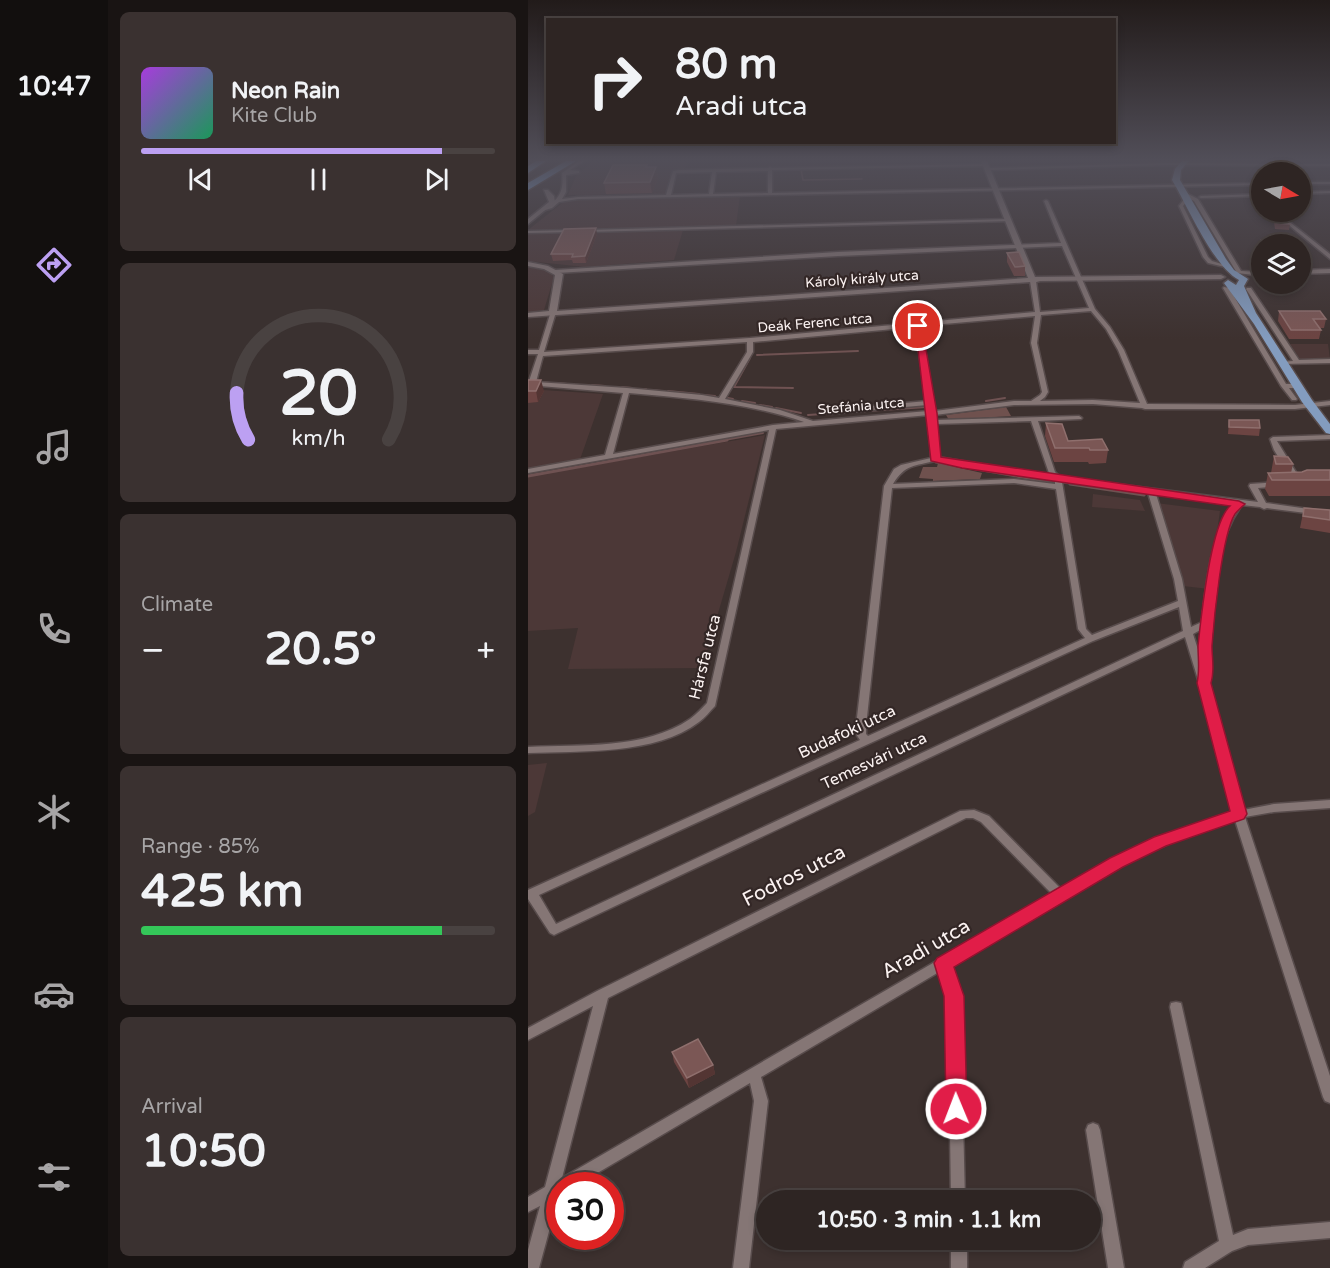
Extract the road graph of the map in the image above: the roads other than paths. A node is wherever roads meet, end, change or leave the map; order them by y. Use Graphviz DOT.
graph roads {
  1 [pos="1003,220"];
  2 [pos="1010,220"];
  3 [pos="1054,220"];
  4 [pos="1197,220"];
  5 [pos="1208,220"];
  6 [pos="1287,222"];
  7 [pos="528,232"];
  8 [pos="1063,244"];
  9 [pos="1019,245"];
  10 [pos="1330,258"];
  11 [pos="528,264"];
  12 [pos="557,271"];
  13 [pos="1330,271"];
  14 [pos="1311,272"];
  15 [pos="1224,276"];
  16 [pos="1251,277"];
  17 [pos="1078,278"];
  18 [pos="1242,280"];
  19 [pos="1033,281"];
  20 [pos="1092,309"];
  21 [pos="553,312"];
  22 [pos="1251,313"];
  23 [pos="528,315"];
  24 [pos="1038,315"];
  25 [pos="918,326"];
  26 [pos="750,340"];
  27 [pos="528,352"];
  28 [pos="541,353"];
  29 [pos="1330,361"];
  30 [pos="1282,363"];
  31 [pos="1298,363"];
  32 [pos="530,383"];
  33 [pos="1290,386"];
  34 [pos="627,390"];
  35 [pos="1294,399"];
  36 [pos="721,400"];
  37 [pos="1014,402"];
  38 [pos="1034,402"];
  39 [pos="1330,403"];
  40 [pos="931,404"];
  41 [pos="1308,405"];
  42 [pos="1145,407"];
  43 [pos="829,412"];
  44 [pos="932,413"];
  45 [pos="1079,418"];
  46 [pos="1018,420"];
  47 [pos="1034,420"];
  48 [pos="933,422"];
  49 [pos="810,423"];
  50 [pos="773,427"];
  51 [pos="1330,431"];
  52 [pos="1330,436"];
  53 [pos="608,457"];
  54 [pos="935,459"];
  55 [pos="528,471"];
  56 [pos="1058,483"];
  57 [pos="1283,484"];
  58 [pos="1294,484"];
  59 [pos="888,486"];
  60 [pos="1151,491"];
  61 [pos="1239,504"];
  62 [pos="1264,507"];
  63 [pos="1328,513"];
  64 [pos="1181,603"];
  65 [pos="1208,623"];
  66 [pos="1188,633"];
  67 [pos="1090,639"];
  68 [pos="1204,683"];
  69 [pos="866,742"];
  70 [pos="528,750"];
  71 [pos="1330,804"];
  72 [pos="1239,814"];
  73 [pos="530,895"];
  74 [pos="1060,895"];
  75 [pos="943,963"];
  76 [pos="602,995"];
  77 [pos="1176,1006"];
  78 [pos="528,1034"];
  79 [pos="754,1074"];
  80 [pos="1330,1097"];
  81 [pos="1093,1130"];
  82 [pos="562,1172"];
  83 [pos="586,1172"];
  84 [pos="958,1190"];
  85 [pos="546,1195"];
  86 [pos="528,1205"];
  87 [pos="546,1224"];
  88 [pos="1330,1230"];
  89 [pos="1227,1245"];
  90 [pos="959,1250"];
  91 [pos="531,1268"];
  92 [pos="741,1268"];
  93 [pos="959,1268"];
  94 [pos="1116,1268"];
  95 [pos="1191,1268"];
  1 -- 7 [label="street"];
  2 -- 9 [label="street"];
  3 -- 8 [label="street"];
  4 -- 15 [label="main road"];
  5 -- 18 [label="street"];
  6 -- 10 [label="street"];
  8 -- 9 [label="street"];
  8 -- 17 [label="street"];
  9 -- 12 [label="street"];
  9 -- 19 [label="street"];
  11 -- 12 [label="street"];
  12 -- 21 [label="street"];
  13 -- 14 [label="street"];
  15 -- 17 [label="street, Károly király utca"];
  15 -- 18 [label="main road"];
  15 -- 18 [label="main road"];
  15 -- 22 [label="main road"];
  15 -- 33 [label="street"];
  16 -- 18 [label="street"];
  17 -- 19 [label="street, Károly király utca"];
  17 -- 20 [label="street"];
  18 -- 22 [label="main road"];
  18 -- 31 [label="street"];
  19 -- 21 [label="street, Károly király utca"];
  19 -- 24 [label="street"];
  20 -- 24 [label="street, Deák Ferenc utca"];
  20 -- 42 [label="street"];
  21 -- 23 [label="street, Károly király utca"];
  21 -- 28 [label="street"];
  22 -- 30 [label="main road"];
  24 -- 25 [label="street, Deák Ferenc utca"];
  24 -- 38 [label="street"];
  25 -- 26 [label="street, Deák Ferenc utca"];
  25 -- 40 [label="street"];
  26 -- 28 [label="street, Deák Ferenc utca"];
  26 -- 36 [label="street"];
  27 -- 28 [label="street, Deák Ferenc utca"];
  28 -- 32 [label="street"];
  29 -- 31 [label="street"];
  30 -- 31 [label="street"];
  30 -- 33 [label="main road"];
  32 -- 34 [label="street"];
  33 -- 35 [label="street"];
  33 -- 41 [label="main road"];
  34 -- 36 [label="street"];
  34 -- 53 [label="street"];
  36 -- 49 [label="street"];
  37 -- 38 [label="street, Stefánia utca"];
  37 -- 44 [label="street, Stefánia utca"];
  37 -- 46 [label="street"];
  38 -- 42 [label="street, Stefánia utca"];
  39 -- 41 [label="street, Stefánia utca"];
  40 -- 43 [label="street"];
  40 -- 44 [label="street"];
  41 -- 42 [label="street, Stefánia utca"];
  41 -- 51 [label="main road"];
  44 -- 48 [label="street"];
  44 -- 49 [label="street, Stefánia utca"];
  45 -- 47 [label="street"];
  46 -- 47 [label="street"];
  46 -- 48 [label="street"];
  47 -- 56 [label="street"];
  48 -- 54 [label="street"];
  49 -- 50 [label="street, Stefánia utca"];
  50 -- 53 [label="street, Stefánia utca"];
  50 -- 70 [label="street, Hársfa utca"];
  52 -- 58 [label="street"];
  53 -- 55 [label="street, Stefánia utca"];
  54 -- 56 [label="street"];
  54 -- 59 [label="street"];
  56 -- 59 [label="street"];
  56 -- 60 [label="street"];
  56 -- 67 [label="street"];
  57 -- 62 [label="street"];
  59 -- 69 [label="street"];
  60 -- 61 [label="street"];
  60 -- 64 [label="street"];
  61 -- 62 [label="street"];
  61 -- 65 [label="street"];
  62 -- 63 [label="street"];
  64 -- 66 [label="street"];
  64 -- 67 [label="street, Budafoki utca"];
  65 -- 66 [label="street, Temesvári utca"];
  65 -- 68 [label="street"];
  66 -- 68 [label="street"];
  66 -- 73 [label="street, Temesvári utca"];
  67 -- 69 [label="street, Budafoki utca"];
  68 -- 72 [label="street"];
  69 -- 73 [label="street, Budafoki utca"];
  71 -- 72 [label="street, Aradi utca"];
  72 -- 74 [label="street, Aradi utca"];
  72 -- 80 [label="street"];
  74 -- 75 [label="street, Aradi utca"];
  74 -- 76 [label="street, Fodros utca"];
  75 -- 79 [label="street, Aradi utca"];
  75 -- 84 [label="street"];
  76 -- 78 [label="street, Fodros utca"];
  76 -- 82 [label="street"];
  77 -- 89 [label="street"];
  79 -- 83 [label="street, Aradi utca"];
  79 -- 92 [label="street"];
  81 -- 94 [label="street"];
  85 -- 86 [label="street, Aradi utca"];
  87 -- 91 [label="street"];
  88 -- 89 [label="street"];
  89 -- 95 [label="street"];
  90 -- 93 [label="street"];
}
